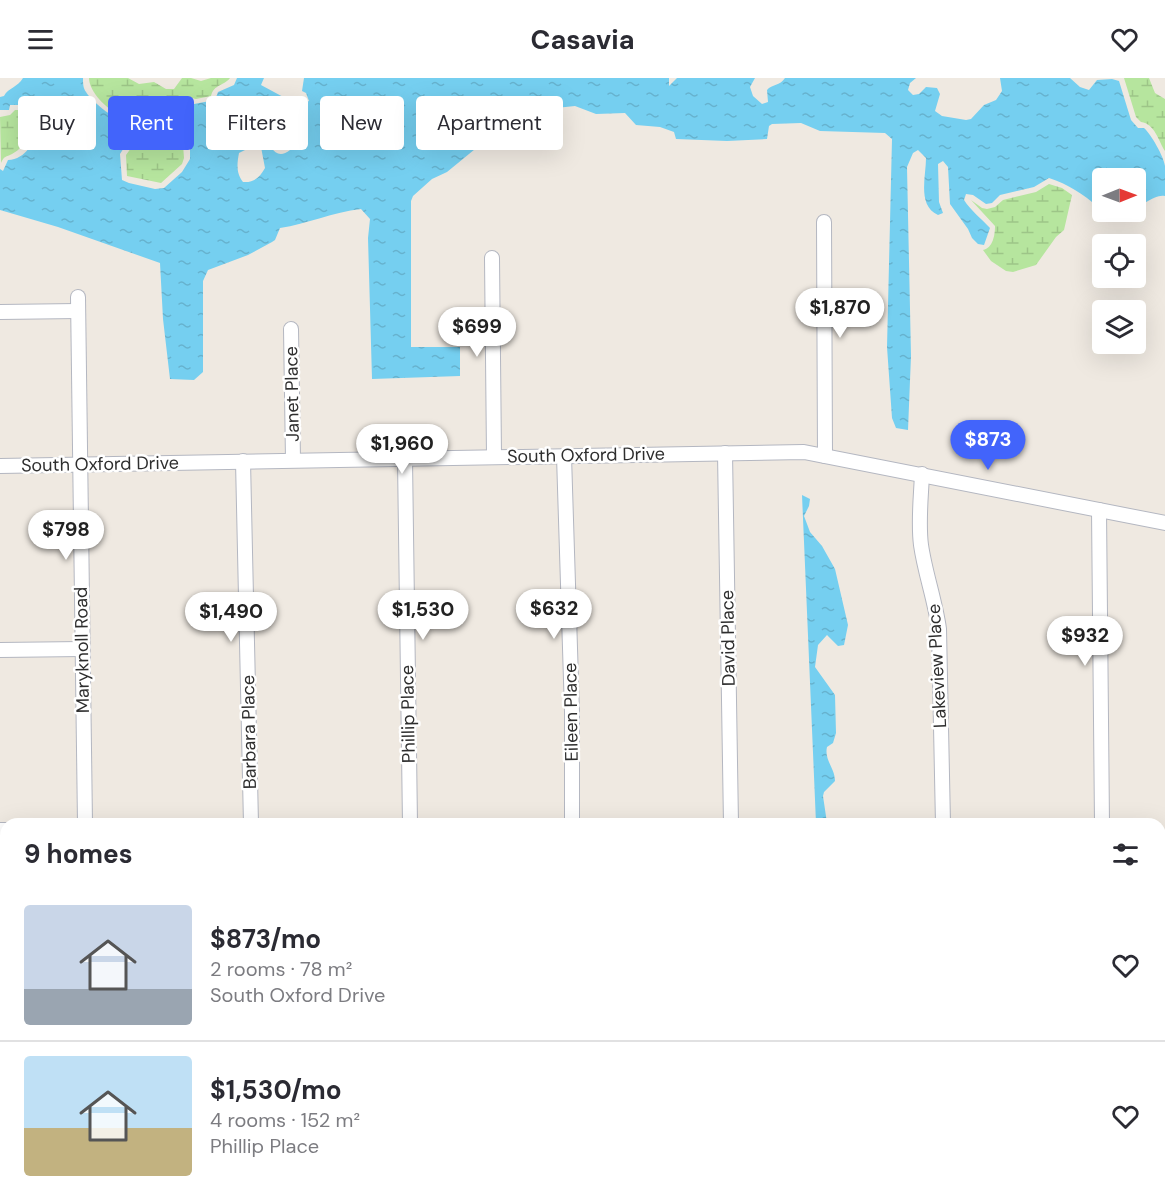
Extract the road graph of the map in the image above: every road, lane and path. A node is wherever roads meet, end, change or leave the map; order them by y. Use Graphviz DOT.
graph roads {
  1 [pos="824,222"];
  2 [pos="492,258"];
  3 [pos="0,312"];
  4 [pos="291,329"];
  5 [pos="725,453"];
  6 [pos="494,456"];
  7 [pos="564,456"];
  8 [pos="825,456"];
  9 [pos="293,460"];
  10 [pos="405,460"];
  11 [pos="243,461"];
  12 [pos="81,464"];
  13 [pos="0,466"];
  14 [pos="922,474"];
  15 [pos="1099,510"];
  16 [pos="1165,523"];
  17 [pos="82,649"];
  18 [pos="0,650"];
  19 [pos="85,818"];
  20 [pos="251,818"];
  21 [pos="410,818"];
  22 [pos="572,818"];
  23 [pos="731,818"];
  24 [pos="943,818"];
  25 [pos="1102,818"];
  1 -- 8 [label="street"];
  2 -- 6 [label="street"];
  3 -- 12 [label="street, Maryknoll Road"];
  4 -- 9 [label="street, Janet Place"];
  5 -- 7 [label="street, South Oxford Drive"];
  5 -- 8 [label="street, South Oxford Drive"];
  5 -- 23 [label="street, David Place"];
  6 -- 7 [label="street, South Oxford Drive"];
  6 -- 10 [label="street, South Oxford Drive"];
  7 -- 22 [label="street, Eileen Place"];
  8 -- 14 [label="street, South Oxford Drive"];
  9 -- 10 [label="street, South Oxford Drive"];
  9 -- 11 [label="street, South Oxford Drive"];
  10 -- 21 [label="street, Phillip Place"];
  11 -- 12 [label="street, South Oxford Drive"];
  11 -- 20 [label="street, Barbara Place"];
  12 -- 13 [label="street, South Oxford Drive"];
  12 -- 17 [label="street, Maryknoll Road"];
  14 -- 15 [label="street, South Oxford Drive"];
  14 -- 24 [label="street, Lakeview Place"];
  15 -- 16 [label="street, South Oxford Drive"];
  15 -- 25 [label="street"];
  17 -- 18 [label="street"];
  17 -- 19 [label="street, Maryknoll Road"];
}
